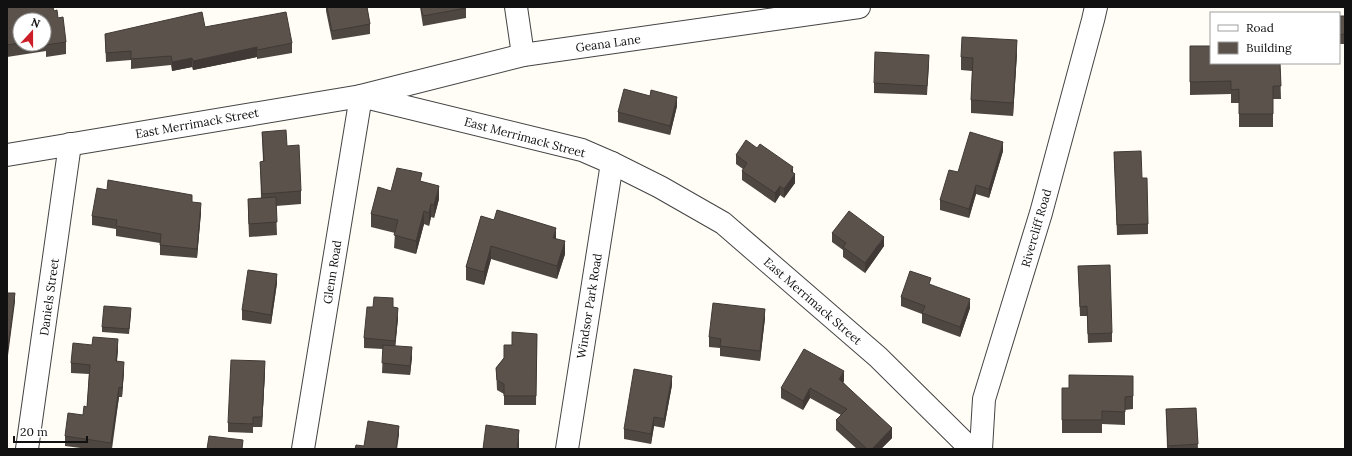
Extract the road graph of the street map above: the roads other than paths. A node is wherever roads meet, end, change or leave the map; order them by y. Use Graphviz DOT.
graph roads {
  1 [pos="516,7"];
  2 [pos="859,7"];
  3 [pos="1096,7"];
  4 [pos="523,55"];
  5 [pos="361,96"];
  6 [pos="70,144"];
  7 [pos="7,155"];
  8 [pos="612,163"];
  9 [pos="27,449"];
  10 [pos="303,449"];
  11 [pos="567,449"];
  12 [pos="971,449"];
  13 [pos="981,449"];
  1 -- 4 [label="street"];
  2 -- 4 [label="street, Geana Lane"];
  3 -- 13 [label="street, Rivercliff Road"];
  4 -- 5 [label="street, Geana Lane"];
  5 -- 6 [label="street, East Merrimack Street"];
  5 -- 8 [label="street, East Merrimack Street"];
  5 -- 10 [label="street, Glenn Road"];
  6 -- 7 [label="street, East Merrimack Street"];
  6 -- 9 [label="street, Daniels Street"];
  8 -- 11 [label="street, Windsor Park Road"];
  8 -- 12 [label="street, East Merrimack Street"];
}
